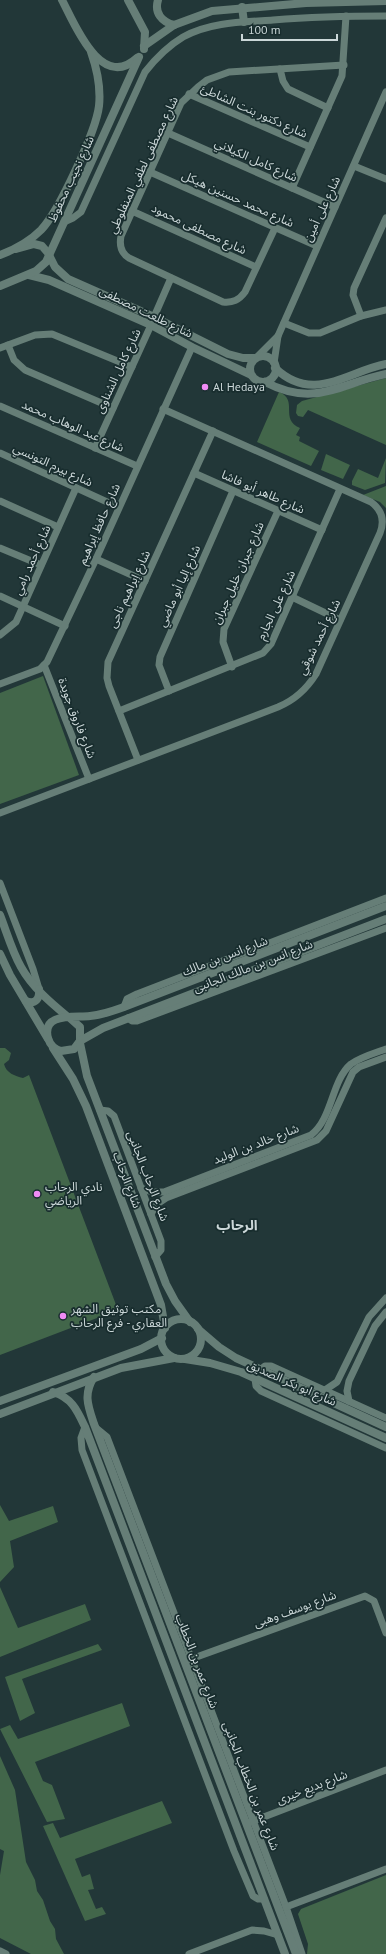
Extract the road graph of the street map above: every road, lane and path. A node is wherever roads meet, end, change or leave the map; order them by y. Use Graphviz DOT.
graph roads {
  1 [pos="62,0"];
  2 [pos="128,0"];
  3 [pos="158,0"];
  4 [pos="386,1"];
  5 [pos="242,7"];
  6 [pos="346,16"];
  7 [pos="386,16"];
  8 [pos="244,22"];
  9 [pos="174,25"];
  10 [pos="144,46"];
  11 [pos="91,52"];
  12 [pos="139,57"];
  13 [pos="344,65"];
  14 [pos="280,69"];
  15 [pos="386,92"];
  16 [pos="189,94"];
  17 [pos="328,108"];
  18 [pos="168,133"];
  19 [pos="310,147"];
  20 [pos="354,166"];
  21 [pos="150,172"];
  22 [pos="386,179"];
  23 [pos="292,188"];
  24 [pos="335,207"];
  25 [pos="132,211"];
  26 [pos="386,218"];
  27 [pos="64,222"];
  28 [pos="275,228"];
  29 [pos="317,246"];
  30 [pos="16,249"];
  31 [pos="0,255"];
  32 [pos="50,257"];
  33 [pos="256,268"];
  34 [pos="29,275"];
  35 [pos="171,278"];
  36 [pos="0,286"];
  37 [pos="386,310"];
  38 [pos="361,316"];
  39 [pos="154,317"];
  40 [pos="284,323"];
  41 [pos="151,325"];
  42 [pos="278,336"];
  43 [pos="8,345"];
  44 [pos="192,347"];
  45 [pos="0,348"];
  46 [pos="256,358"];
  47 [pos="386,364"];
  48 [pos="275,365"];
  49 [pos="132,367"];
  50 [pos="386,374"];
  51 [pos="251,375"];
  52 [pos="265,382"];
  53 [pos="0,406"];
  54 [pos="113,408"];
  55 [pos="163,409"];
  56 [pos="213,432"];
  57 [pos="95,448"];
  58 [pos="0,453"];
  59 [pos="137,466"];
  60 [pos="194,473"];
  61 [pos="76,488"];
  62 [pos="340,489"];
  63 [pos="233,491"];
  64 [pos="0,500"];
  65 [pos="118,507"];
  66 [pos="278,511"];
  67 [pos="58,527"];
  68 [pos="322,530"];
  69 [pos="0,548"];
  70 [pos="96,559"];
  71 [pos="41,566"];
  72 [pos="145,581"];
  73 [pos="0,596"];
  74 [pos="292,597"];
  75 [pos="22,606"];
  76 [pos="340,620"];
  77 [pos="65,626"];
  78 [pos="0,635"];
  79 [pos="44,665"];
  80 [pos="232,667"];
  81 [pos="0,684"];
  82 [pos="169,692"];
  83 [pos="119,711"];
  84 [pos="138,760"];
  85 [pos="89,779"];
  86 [pos="0,813"];
  87 [pos="0,883"];
  88 [pos="386,898"];
  89 [pos="386,906"];
  90 [pos="0,915"];
  91 [pos="386,919"];
  92 [pos="386,928"];
  93 [pos="0,954"];
  94 [pos="39,989"];
  95 [pos="26,1002"];
  96 [pos="124,1007"];
  97 [pos="98,1015"];
  98 [pos="69,1018"];
  99 [pos="128,1018"];
  100 [pos="103,1028"];
  101 [pos="48,1039"];
  102 [pos="80,1042"];
  103 [pos="53,1047"];
  104 [pos="386,1049"];
  105 [pos="386,1057"];
  106 [pos="87,1074"];
  107 [pos="73,1078"];
  108 [pos="341,1088"];
  109 [pos="100,1110"];
  110 [pos="228,1171"];
  111 [pos="141,1188"];
  112 [pos="151,1214"];
  113 [pos="155,1256"];
  114 [pos="386,1298"];
  115 [pos="386,1312"];
  116 [pos="190,1322"];
  117 [pos="165,1328"];
  118 [pos="198,1329"];
  119 [pos="162,1338"];
  120 [pos="174,1358"];
  121 [pos="185,1359"];
  122 [pos="260,1370"];
  123 [pos="94,1377"];
  124 [pos="255,1379"];
  125 [pos="325,1390"];
  126 [pos="53,1392"];
  127 [pos="0,1401"];
  128 [pos="349,1401"];
  129 [pos="0,1414"];
  130 [pos="386,1418"];
  131 [pos="386,1427"];
  132 [pos="85,1428"];
  133 [pos="96,1428"];
  134 [pos="386,1438"];
  135 [pos="386,1448"];
  136 [pos="386,1633"];
  137 [pos="191,1659"];
  138 [pos="200,1701"];
  139 [pos="190,1704"];
  140 [pos="386,1770"];
  141 [pos="249,1823"];
  142 [pos="386,1869"];
  143 [pos="264,1899"];
  144 [pos="286,1907"];
  145 [pos="278,1935"];
  146 [pos="0,1951"];
  147 [pos="6,1954"];
  148 [pos="188,1954"];
  149 [pos="285,1954"];
  150 [pos="296,1954"];
  151 [pos="302,1954"];
  1 -- 11 [label="street"];
  2 -- 10 [label="street"];
  3 -- 9 [label="street"];
  4 -- 5 [label="street"];
  5 -- 8 [label="street"];
  5 -- 9 [label="street"];
  6 -- 7 [label="street"];
  6 -- 8 [label="street"];
  6 -- 13 [label="street"];
  8 -- 27 [label="street"];
  9 -- 10 [label="street"];
  10 -- 12 [label="street, شارع نجيب محفوظ"];
  11 -- 12 [label="street"];
  11 -- 30 [label="street, شارع نجيب محفوظ"];
  12 -- 27 [label="street, شارع نجيب محفوظ"];
  13 -- 14 [label="street, شارع مصطفى لطفي المنفلوطي"];
  13 -- 17 [label="street"];
  14 -- 16 [label="street, شارع مصطفى لطفي المنفلوطي"];
  14 -- 17 [label="street"];
  15 -- 20 [label="street, شارع على أمين"];
  16 -- 18 [label="street, شارع مصطفى لطفي المنفلوطي"];
  16 -- 19 [label="street, شارع دكتور بنت الشاطئ"];
  17 -- 19 [label="street"];
  18 -- 21 [label="street, شارع مصطفى لطفي المنفلوطي"];
  18 -- 23 [label="street, شارع كامل الكيلاني"];
  19 -- 23 [label="street"];
  20 -- 22 [label="street"];
  20 -- 24 [label="street, شارع على أمين"];
  21 -- 25 [label="street, شارع مصطفى لطفي المنفلوطي"];
  21 -- 28 [label="street, شارع محمد حسنين هيكل"];
  23 -- 24 [label="street, شارع كامل الكيلاني"];
  24 -- 29 [label="street, شارع على أمين"];
  25 -- 33 [label="street, شارع مصطفى محمود"];
  25 -- 35 [label="street, شارع مصطفى لطفي المنفلوطي"];
  26 -- 38 [label="street"];
  27 -- 32 [label="street, شارع نجيب محفوظ"];
  28 -- 29 [label="street, شارع محمد حسنين هيكل"];
  28 -- 33 [label="street, شارع مصطفى لطفي المنفلوطي"];
  29 -- 40 [label="street, شارع على أمين"];
  30 -- 31 [label="street, شارع نجيب محفوظ"];
  30 -- 32 [label="street, شارع طلعت مصطفى"];
  32 -- 34 [label="street, شارع نجيب محفوظ"];
  32 -- 39 [label="street, شارع طلعت مصطفى"];
  33 -- 35 [label="street, شارع مصطفى لطفي المنفلوطي"];
  34 -- 36 [label="street, شارع نجيب محفوظ"];
  34 -- 41 [label="street, شارع طلعت مصطفى"];
  35 -- 39 [label="street"];
  37 -- 38 [label="street"];
  38 -- 40 [label="street"];
  39 -- 46 [label="street, شارع طلعت مصطفى"];
  40 -- 42 [label="street, شارع على أمين"];
  41 -- 44 [label="street, شارع طلعت مصطفى"];
  41 -- 49 [label="street, شارع كامل الشناوى"];
  42 -- 46 [label="street, شارع على أمين"];
  42 -- 48 [label="street, شارع على أمين"];
  43 -- 45 [label="street"];
  43 -- 49 [label="street"];
  43 -- 54 [label="street"];
  44 -- 51 [label="street, شارع طلعت مصطفى"];
  44 -- 55 [label="street, شارع حافظ إبراهيم"];
  46 -- 48 [label="street"];
  46 -- 51 [label="street"];
  47 -- 48 [label="street"];
  48 -- 52 [label="street"];
  49 -- 54 [label="street, شارع كامل الشناوى"];
  50 -- 52 [label="street"];
  51 -- 52 [label="street"];
  53 -- 57 [label="street, شارع عبد الوهاب محمد"];
  54 -- 57 [label="street, شارع كامل الشناوى"];
  55 -- 56 [label="street, شارع أحمد شوقي"];
  55 -- 59 [label="street, شارع حافظ إبراهيم"];
  56 -- 60 [label="street, شارع إبراهيم ناجى"];
  56 -- 62 [label="street, شارع أحمد شوقي"];
  57 -- 59 [label="street, شارع عبد الوهاب محمد"];
  58 -- 61 [label="street, شارع بيرم التونسي"];
  59 -- 65 [label="street, شارع حافظ إبراهيم"];
  60 -- 63 [label="street, شارع طاهر أبو فاشا"];
  60 -- 72 [label="street, شارع إبراهيم ناجى"];
  61 -- 65 [label="street, شارع بيرم التونسي"];
  61 -- 67 [label="street, شارع أحمد رامي"];
  62 -- 68 [label="street, شارع على الجارم"];
  62 -- 76 [label="street, شارع أحمد شوقي"];
  63 -- 66 [label="street, شارع طاهر أبو فاشا"];
  63 -- 82 [label="street, شارع إليا أبو ماضي"];
  64 -- 67 [label="street"];
  65 -- 70 [label="street, شارع حافظ إبراهيم"];
  66 -- 68 [label="street, شارع طاهر أبو فاشا"];
  66 -- 80 [label="street, شارع جبران خليل جبران"];
  67 -- 71 [label="street, شارع أحمد رامي"];
  68 -- 74 [label="street, شارع على الجارم"];
  69 -- 71 [label="street"];
  70 -- 72 [label="street"];
  70 -- 77 [label="street, شارع حافظ إبراهيم"];
  71 -- 75 [label="street, شارع أحمد رامي"];
  72 -- 83 [label="street, شارع إبراهيم ناجى"];
  73 -- 75 [label="street"];
  74 -- 76 [label="street"];
  74 -- 80 [label="street, شارع على الجارم"];
  75 -- 77 [label="street"];
  75 -- 78 [label="street, شارع أحمد رامي"];
  76 -- 84 [label="street, شارع أحمد شوقي"];
  77 -- 79 [label="street, شارع حافظ إبراهيم"];
  79 -- 81 [label="street"];
  79 -- 85 [label="street, شارع فاروق جويدة"];
  80 -- 82 [label="street, شارع على الجارم"];
  82 -- 83 [label="street, شارع على الجارم"];
  83 -- 84 [label="street, شارع إبراهيم ناجى"];
  84 -- 85 [label="street, شارع أحمد شوقي"];
  85 -- 86 [label="street, شارع أحمد شوقي"];
  87 -- 94 [label="street"];
  88 -- 96 [label="street, شارع انس بن مالك الجانبى"];
  89 -- 96 [label="street, شارع انس بن مالك"];
  90 -- 94 [label="street"];
  91 -- 99 [label="street, شارع انس بن مالك"];
  92 -- 99 [label="street, شارع انس بن مالك الجانبى"];
  93 -- 95 [label="street"];
  94 -- 95 [label="street"];
  94 -- 98 [label="street"];
  95 -- 101 [label="street"];
  96 -- 97 [label="street, شارع انس بن مالك"];
  97 -- 98 [label="street, شارع انس بن مالك"];
  97 -- 100 [label="street"];
  98 -- 101 [label="street"];
  98 -- 102 [label="street"];
  99 -- 100 [label="street, شارع انس بن مالك"];
  100 -- 102 [label="street, شارع انس بن مالك"];
  101 -- 103 [label="street"];
  102 -- 103 [label="street"];
  102 -- 106 [label="street, شارع الرحاب"];
  103 -- 107 [label="street, شارع الرحاب"];
  104 -- 108 [label="street, شارع خالد بن الوليد"];
  105 -- 108 [label="street, شارع خالد بن الوليد"];
  106 -- 107 [label="street"];
  106 -- 109 [label="street, شارع الرحاب"];
  107 -- 117 [label="street, شارع الرحاب"];
  108 -- 110 [label="street, شارع خالد بن الوليد"];
  109 -- 111 [label="street, شارع الرحاب الجانبى"];
  109 -- 113 [label="street, شارع الرحاب"];
  110 -- 111 [label="street, شارع خالد بن الوليد"];
  110 -- 112 [label="street, شارع خالد بن الوليد"];
  111 -- 112 [label="street, شارع الرحاب الجانبى"];
  112 -- 113 [label="street, شارع الرحاب الجانبى"];
  113 -- 116 [label="street, شارع الرحاب"];
  114 -- 125 [label="street"];
  115 -- 128 [label="street"];
  116 -- 117 [label="street"];
  116 -- 118 [label="street"];
  117 -- 119 [label="street"];
  118 -- 121 [label="street"];
  118 -- 122 [label="street, شارع ابو بكر الصديق"];
  119 -- 120 [label="street"];
  119 -- 127 [label="street"];
  120 -- 121 [label="street"];
  120 -- 123 [label="street"];
  121 -- 124 [label="street, شارع ابو بكر الصديق"];
  122 -- 125 [label="street"];
  122 -- 131 [label="street, شارع ابو بكر الصديق"];
  123 -- 126 [label="street"];
  123 -- 133 [label="street, شارع عمر بن الخطاب"];
  124 -- 134 [label="street, شارع ابو بكر الصديق"];
  124 -- 135 [label="street"];
  125 -- 128 [label="street"];
  126 -- 129 [label="street"];
  126 -- 132 [label="street, شارع عمر بن الخطاب"];
  128 -- 130 [label="street"];
  132 -- 139 [label="street, شارع عمر بن الخطاب"];
  132 -- 143 [label="street"];
  133 -- 137 [label="street, شارع عمر بن الخطاب الجانبى"];
  133 -- 138 [label="street, شارع عمر بن الخطاب"];
  136 -- 137 [label="street, شارع يوسف وهبى"];
  137 -- 141 [label="street, شارع عمر بن الخطاب الجانبى"];
  138 -- 139 [label="street"];
  138 -- 141 [label="street, شارع عمر بن الخطاب"];
  139 -- 143 [label="street, شارع عمر بن الخطاب"];
  140 -- 141 [label="street, شارع بديع خيرى"];
  141 -- 144 [label="street, شارع عمر بن الخطاب الجانبى"];
  141 -- 150 [label="street, شارع عمر بن الخطاب"];
  142 -- 144 [label="street"];
  143 -- 145 [label="street, شارع عمر بن الخطاب"];
  144 -- 151 [label="street, شارع عمر بن الخطاب الجانبى"];
  145 -- 148 [label="street"];
  145 -- 149 [label="street, شارع عمر بن الخطاب"];
  146 -- 147 [label="street"];
}
